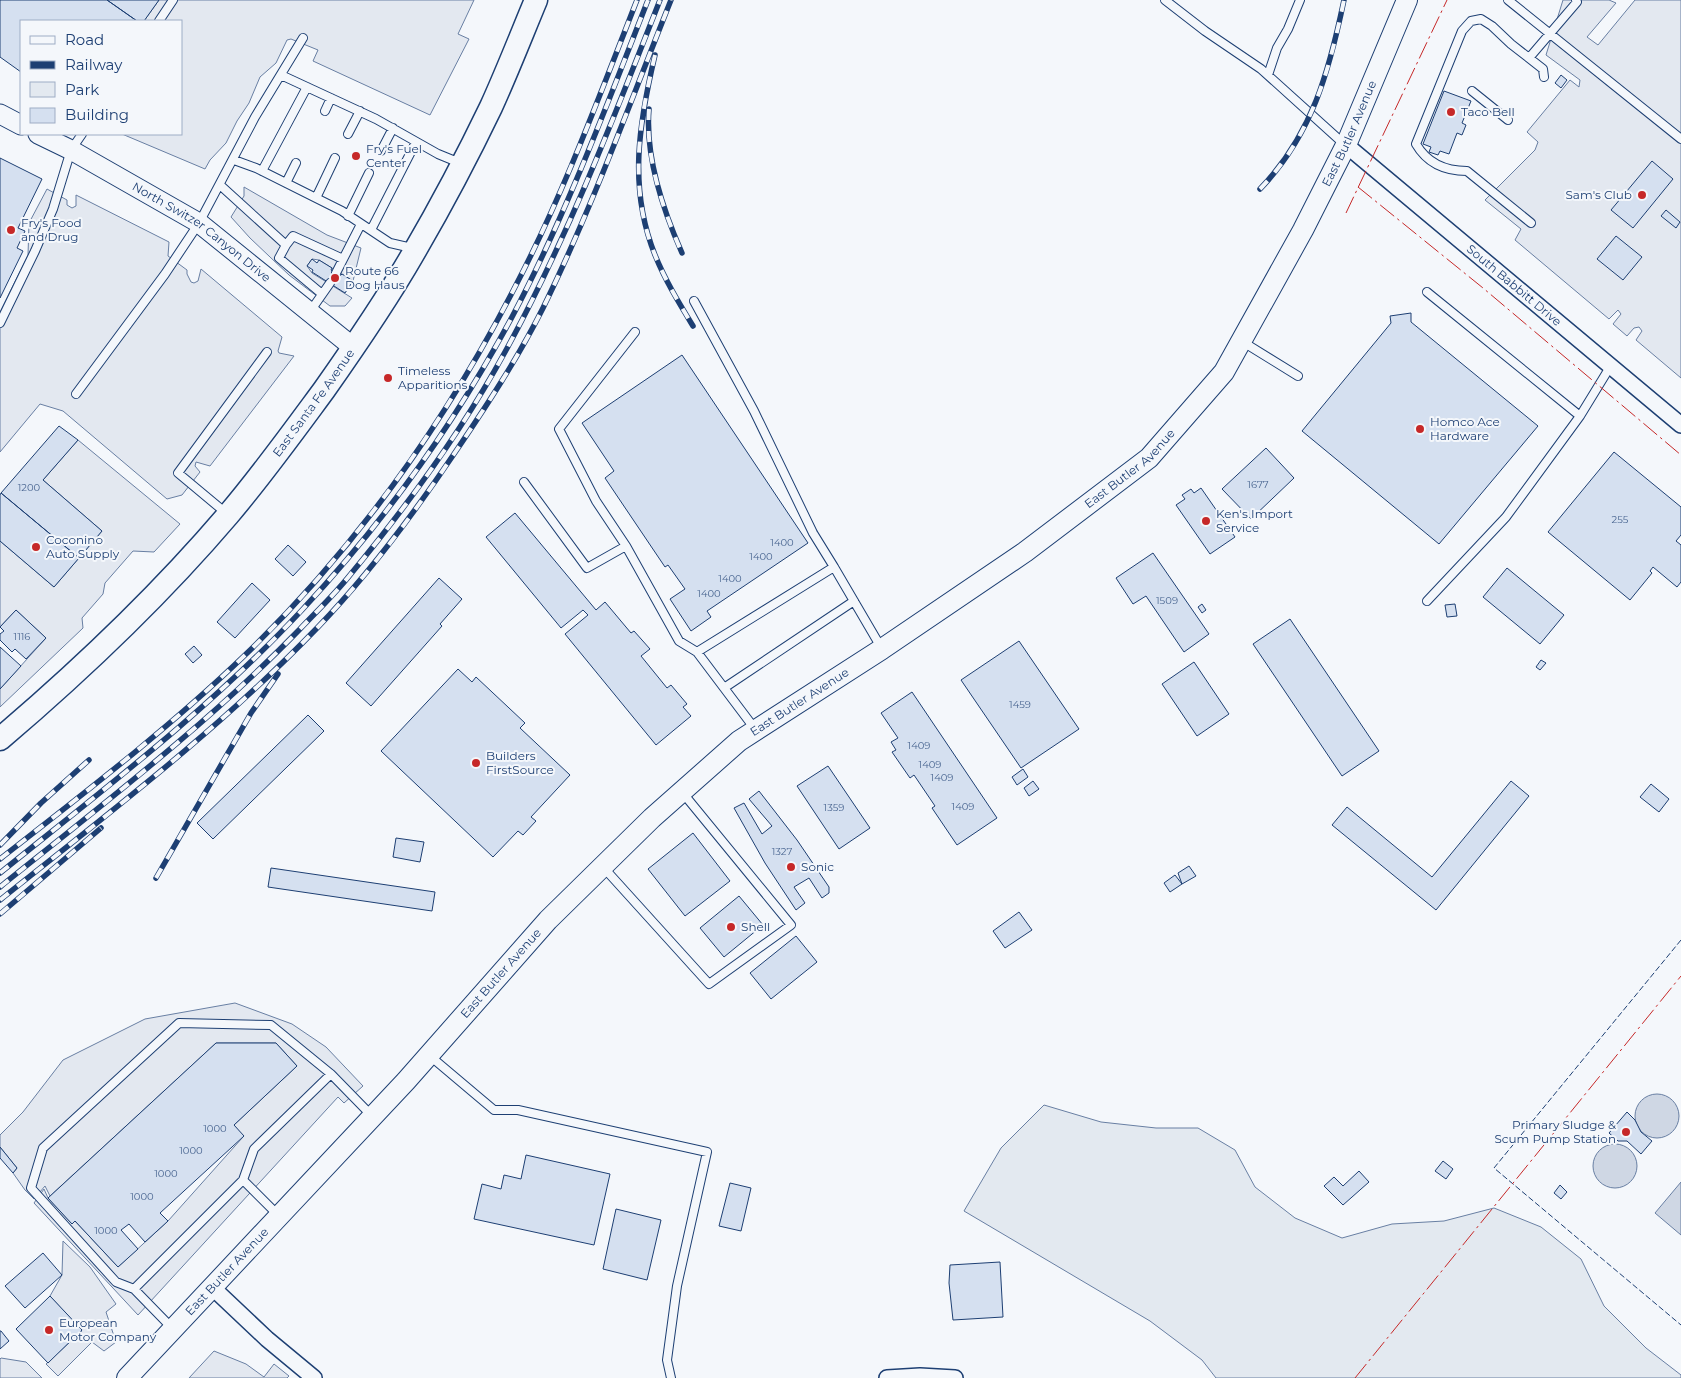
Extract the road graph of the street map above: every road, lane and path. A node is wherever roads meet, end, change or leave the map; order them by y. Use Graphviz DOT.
graph roads {
  1 [pos="173,0"];
  2 [pos="536,0"];
  3 [pos="1164,0"];
  4 [pos="1407,0"];
  5 [pos="1508,0"];
  6 [pos="1576,0"];
  7 [pos="1298,1"];
  8 [pos="160,20"];
  9 [pos="1550,33"];
  10 [pos="303,38"];
  11 [pos="1529,58"];
  12 [pos="281,75"];
  13 [pos="1268,75"];
  14 [pos="1544,77"];
  15 [pos="307,88"];
  16 [pos="1472,91"];
  17 [pos="331,98"];
  18 [pos="325,110"];
  19 [pos="360,111"];
  20 [pos="0,114"];
  21 [pos="1508,120"];
  22 [pos="20,124"];
  23 [pos="393,128"];
  24 [pos="348,134"];
  25 [pos="40,135"];
  26 [pos="81,135"];
  27 [pos="1681,139"];
  28 [pos="416,142"];
  29 [pos="1346,145"];
  30 [pos="70,150"];
  31 [pos="381,151"];
  32 [pos="335,158"];
  33 [pos="234,160"];
  34 [pos="296,163"];
  35 [pos="462,164"];
  36 [pos="262,171"];
  37 [pos="369,173"];
  38 [pos="286,183"];
  39 [pos="220,185"];
  40 [pos="316,198"];
  41 [pos="348,216"];
  42 [pos="1530,223"];
  43 [pos="199,224"];
  44 [pos="361,224"];
  45 [pos="370,230"];
  46 [pos="286,245"];
  47 [pos="416,248"];
  48 [pos="343,259"];
  49 [pos="336,273"];
  50 [pos="330,283"];
  51 [pos="1426,292"];
  52 [pos="322,294"];
  53 [pos="694,301"];
  54 [pos="309,313"];
  55 [pos="0,323"];
  56 [pos="635,332"];
  57 [pos="1241,341"];
  58 [pos="354,348"];
  59 [pos="267,352"];
  60 [pos="1610,366"];
  61 [pos="1298,376"];
  62 [pos="76,394"];
  63 [pos="1580,416"];
  64 [pos="1681,426"];
  65 [pos="524,482"];
  66 [pos="228,514"];
  67 [pos="626,546"];
  68 [pos="834,567"];
  69 [pos="854,601"];
  70 [pos="1427,601"];
  71 [pos="882,649"];
  72 [pos="697,652"];
  73 [pos="724,688"];
  74 [pos="756,730"];
  75 [pos="0,738"];
  76 [pos="682,791"];
  77 [pos="603,866"];
  78 [pos="429,1055"];
  79 [pos="331,1074"];
  80 [pos="373,1117"];
  81 [pos="243,1180"];
  82 [pos="279,1217"];
  83 [pos="213,1288"];
  84 [pos="134,1289"];
  85 [pos="174,1330"];
  86 [pos="127,1378"];
  87 [pos="314,1378"];
  88 [pos="671,1378"];
  89 [pos="887,1378"];
  90 [pos="955,1378"];
  1 -- 8 [label="lane"];
  2 -- 35 [label="main road, East Santa Fe Avenue"];
  3 -- 13 [label="lane"];
  4 -- 29 [label="main road, East Butler Avenue"];
  5 -- 9 [label="lane"];
  6 -- 9 [label="lane"];
  7 -- 13 [label="lane"];
  9 -- 11 [label="lane"];
  9 -- 27 [label="lane"];
  10 -- 12 [label="lane"];
  11 -- 14 [label="lane"];
  11 -- 42 [label="lane"];
  12 -- 15 [label="lane"];
  12 -- 33 [label="lane"];
  13 -- 29 [label="lane"];
  15 -- 17 [label="lane"];
  15 -- 36 [label="lane"];
  16 -- 21 [label="lane"];
  17 -- 18 [label="lane"];
  17 -- 19 [label="lane"];
  19 -- 23 [label="lane"];
  19 -- 24 [label="lane"];
  20 -- 22 [label="street"];
  23 -- 28 [label="lane"];
  23 -- 31 [label="lane"];
  25 -- 30 [label="street, North Switzer Canyon Drive"];
  26 -- 30 [label="lane"];
  28 -- 35 [label="lane"];
  28 -- 45 [label="lane"];
  29 -- 57 [label="main road, East Butler Avenue"];
  29 -- 60 [label="street, South Babbitt Drive"];
  30 -- 43 [label="street, North Switzer Canyon Drive"];
  30 -- 55 [label="lane"];
  32 -- 40 [label="lane"];
  33 -- 36 [label="lane"];
  33 -- 39 [label="lane"];
  34 -- 38 [label="lane"];
  35 -- 47 [label="main road, East Santa Fe Avenue"];
  36 -- 38 [label="lane"];
  37 -- 41 [label="lane"];
  38 -- 40 [label="lane"];
  39 -- 43 [label="lane"];
  39 -- 46 [label="lane"];
  40 -- 41 [label="lane"];
  41 -- 44 [label="lane"];
  43 -- 54 [label="street, North Switzer Canyon Drive"];
  43 -- 62 [label="lane"];
  44 -- 45 [label="lane"];
  44 -- 48 [label="lane"];
  45 -- 47 [label="lane"];
  46 -- 48 [label="lane"];
  46 -- 52 [label="lane"];
  47 -- 58 [label="main road, East Santa Fe Avenue"];
  48 -- 49 [label="lane"];
  50 -- 52 [label="lane"];
  51 -- 63 [label="lane"];
  52 -- 54 [label="lane"];
  53 -- 68 [label="lane"];
  54 -- 58 [label="street, North Switzer Canyon Drive"];
  56 -- 67 [label="lane"];
  57 -- 61 [label="lane"];
  57 -- 71 [label="main road, East Butler Avenue"];
  58 -- 66 [label="main road, East Santa Fe Avenue"];
  59 -- 66 [label="lane"];
  60 -- 63 [label="lane"];
  60 -- 64 [label="street, South Babbitt Drive"];
  63 -- 70 [label="lane"];
  65 -- 67 [label="lane"];
  66 -- 75 [label="main road, East Santa Fe Avenue"];
  67 -- 72 [label="lane"];
  68 -- 69 [label="lane"];
  68 -- 72 [label="lane"];
  69 -- 71 [label="lane"];
  69 -- 73 [label="lane"];
  71 -- 74 [label="main road, East Butler Avenue"];
  72 -- 73 [label="lane"];
  73 -- 74 [label="lane"];
  74 -- 76 [label="main road, East Butler Avenue"];
  76 -- 77 [label="main road, East Butler Avenue"];
  76 -- 77 [label="lane"];
  77 -- 78 [label="main road, East Butler Avenue"];
  78 -- 80 [label="main road, East Butler Avenue"];
  78 -- 88 [label="lane"];
  79 -- 80 [label="lane"];
  79 -- 81 [label="lane"];
  79 -- 84 [label="lane"];
  80 -- 82 [label="main road, East Butler Avenue"];
  81 -- 82 [label="lane"];
  81 -- 84 [label="lane"];
  82 -- 83 [label="main road, East Butler Avenue"];
  83 -- 85 [label="main road, East Butler Avenue"];
  83 -- 87 [label="street"];
  84 -- 85 [label="lane"];
  85 -- 86 [label="main road, East Butler Avenue"];
  89 -- 90 [label="street"];
}
